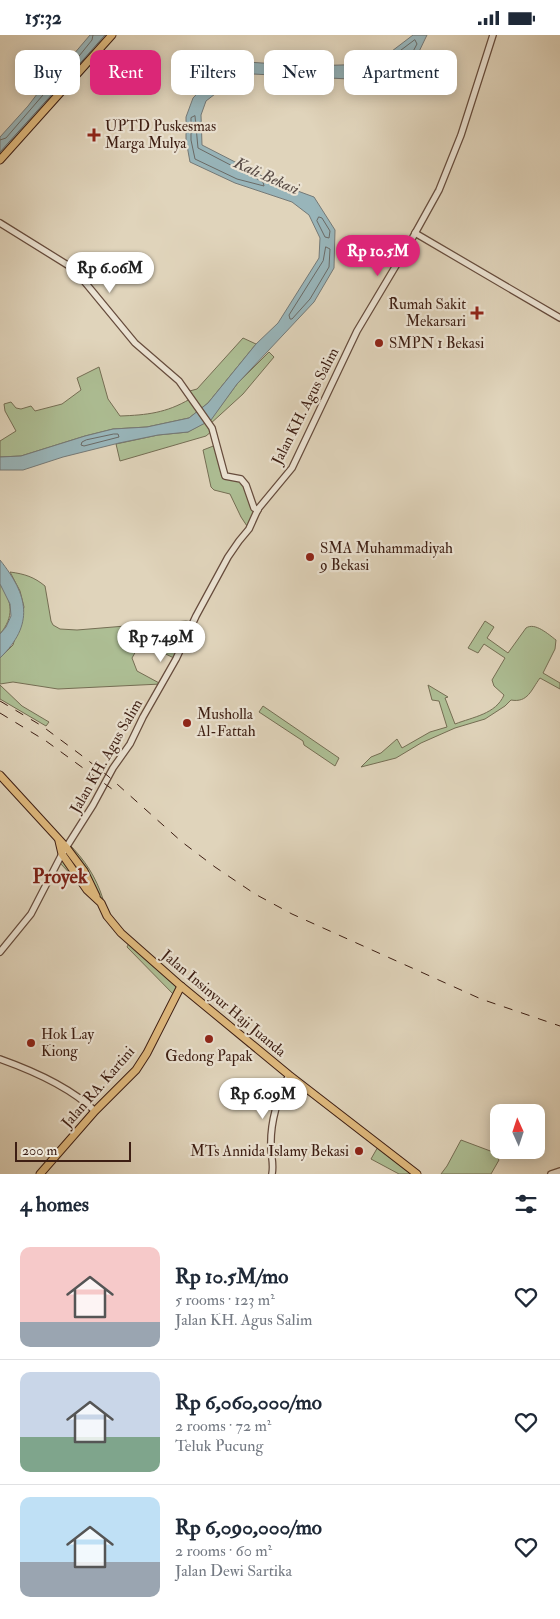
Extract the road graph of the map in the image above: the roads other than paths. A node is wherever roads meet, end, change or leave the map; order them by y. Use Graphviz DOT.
graph roads {
  1 [pos="112,35"];
  2 [pos="493,35"];
  3 [pos="0,160"];
  4 [pos="0,223"];
  5 [pos="415,233"];
  6 [pos="560,318"];
  7 [pos="258,510"];
  8 [pos="0,775"];
  9 [pos="64,851"];
  10 [pos="0,952"];
  11 [pos="181,986"];
  12 [pos="0,1059"];
  13 [pos="289,1075"];
  14 [pos="95,1111"];
  15 [pos="560,1171"];
  16 [pos="40,1174"];
  17 [pos="272,1174"];
  18 [pos="417,1174"];
  19 [pos="551,1174"];
  1 -- 3 [label="main road"];
  2 -- 5 [label="street, Jalan KH. Agus Salim"];
  4 -- 7 [label="street"];
  5 -- 6 [label="street"];
  5 -- 7 [label="street, Jalan KH. Agus Salim"];
  7 -- 9 [label="street, Jalan KH. Agus Salim"];
  8 -- 9 [label="main road, Jalan Insinyur Haji Juanda"];
  9 -- 10 [label="street, Jalan KH. Agus Salim"];
  9 -- 11 [label="main road, Jalan Insinyur Haji Juanda"];
  11 -- 13 [label="main road, Jalan Insinyur Haji Juanda"];
  11 -- 14 [label="main road, Jalan RA. Kartini"];
  12 -- 14 [label="street"];
  13 -- 17 [label="street"];
  13 -- 18 [label="main road, Jalan Insinyur Haji Juanda"];
  14 -- 16 [label="main road, Jalan RA. Kartini"];
  15 -- 19 [label="street"];
}
